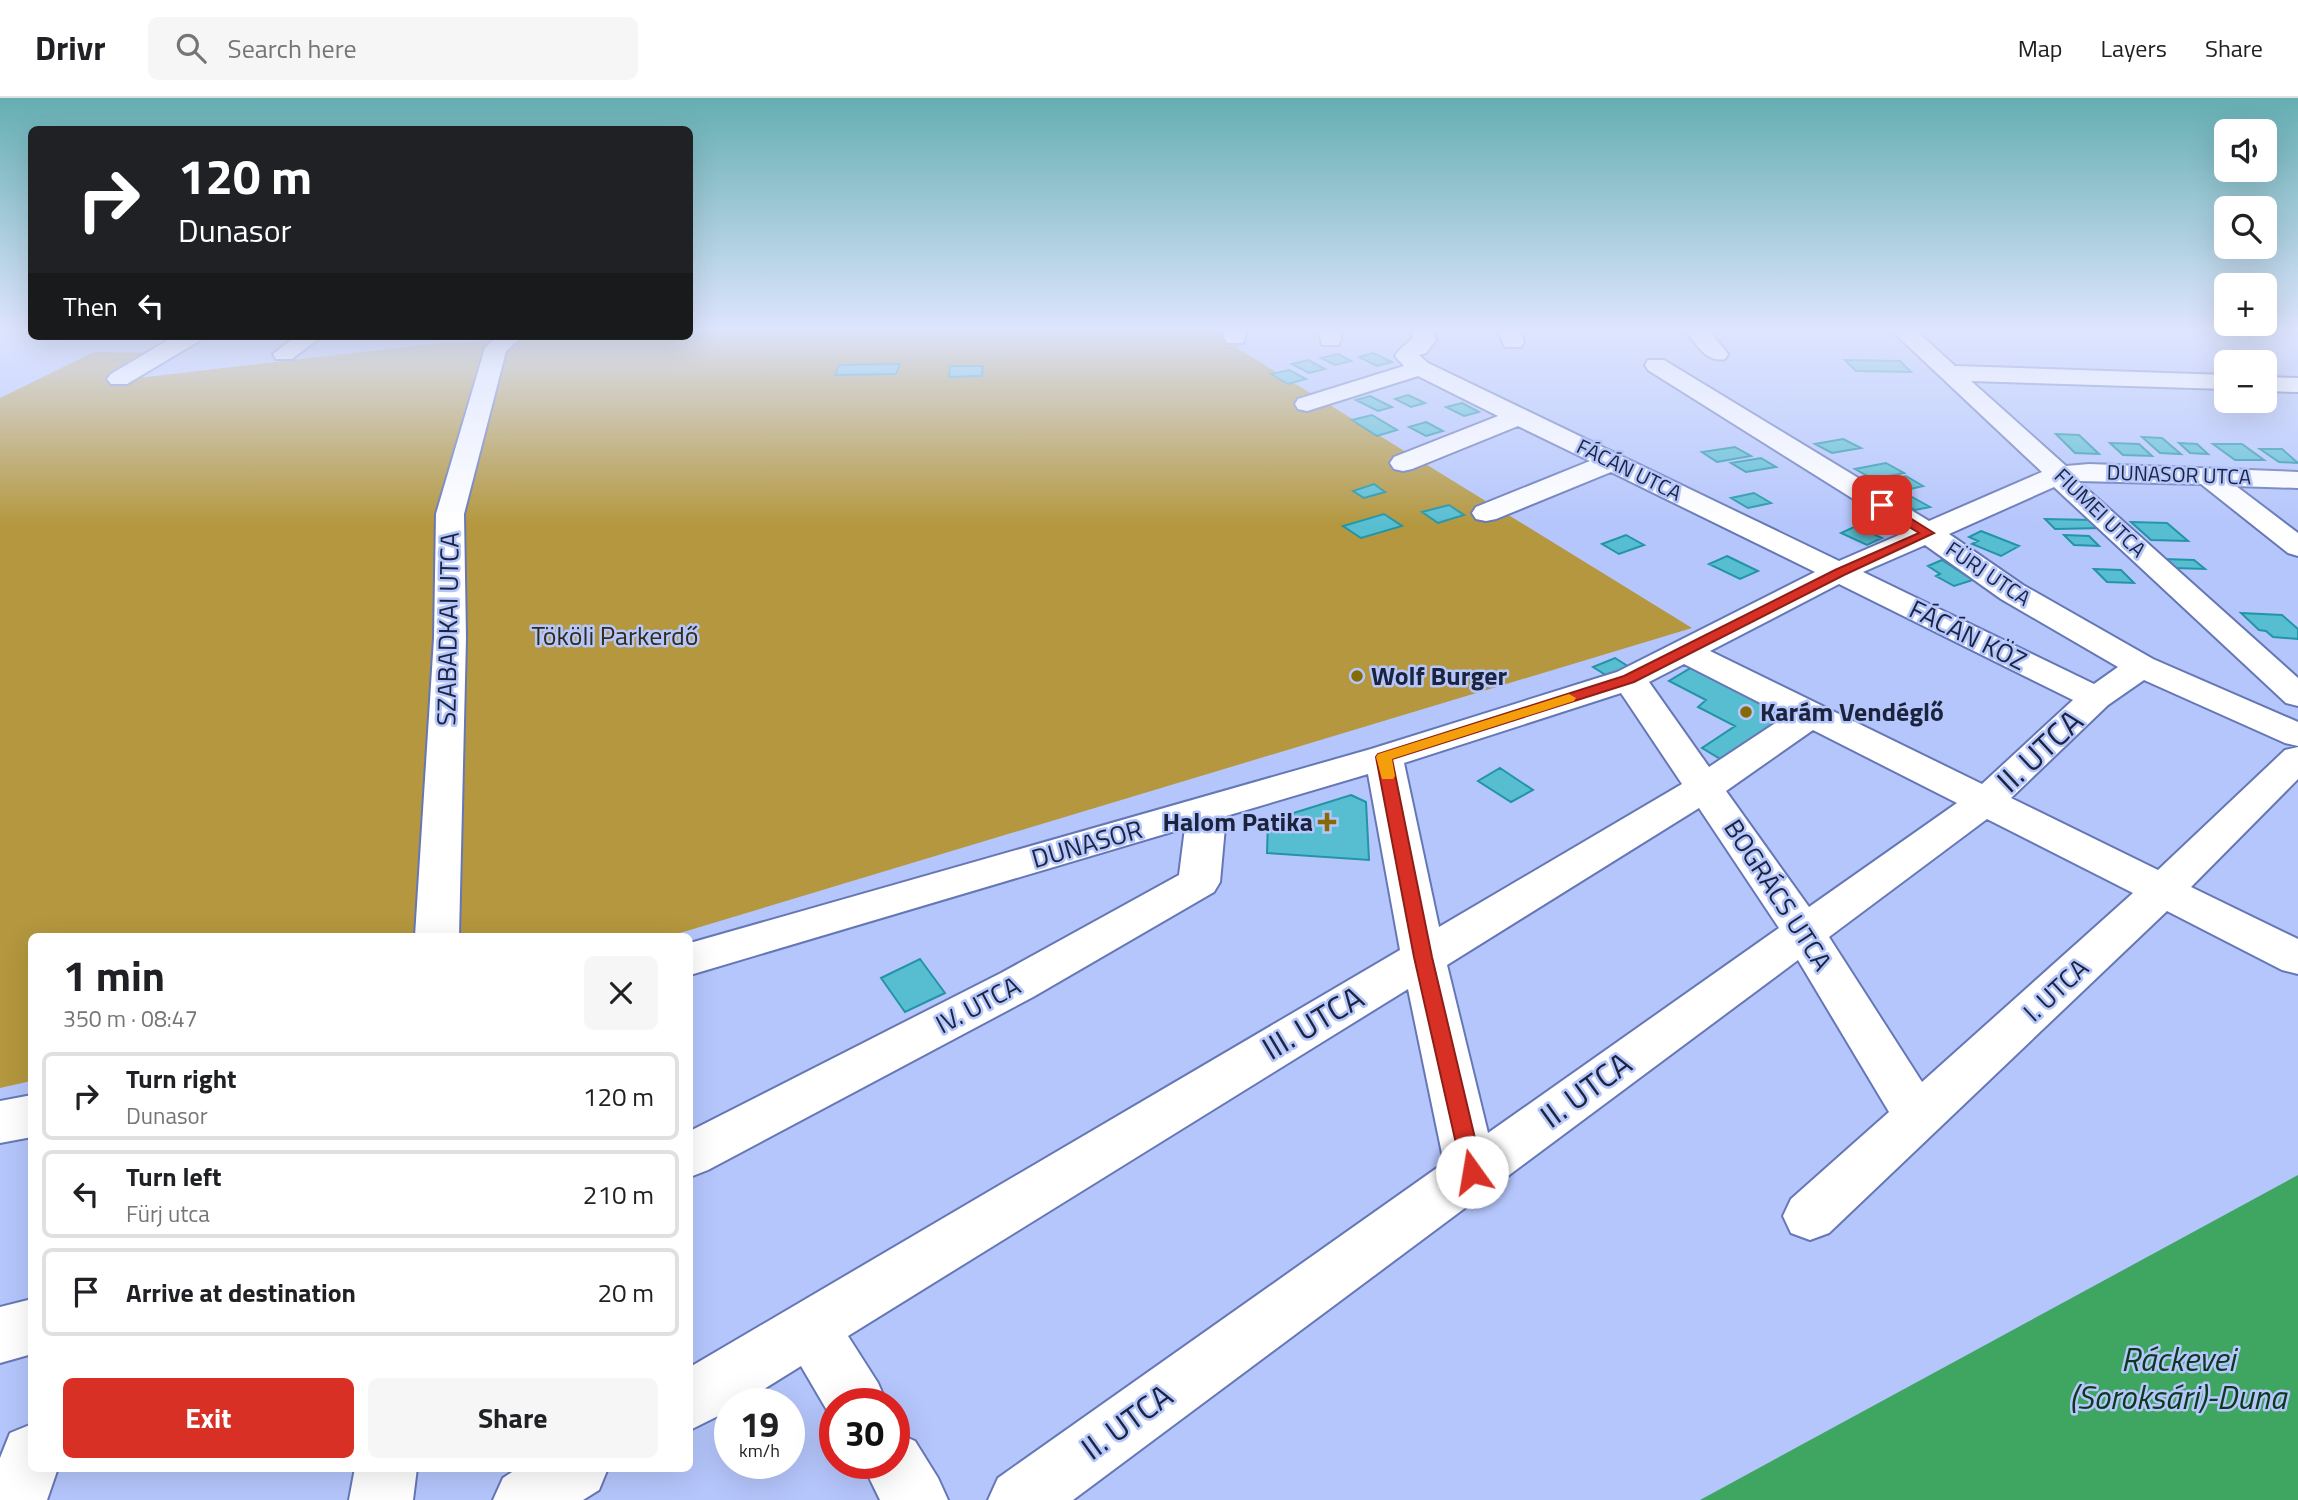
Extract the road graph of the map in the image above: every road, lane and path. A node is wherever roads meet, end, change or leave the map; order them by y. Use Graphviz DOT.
graph roads {
  1 [pos="483,394"];
  2 [pos="1337,394"];
  3 [pos="1475,394"];
  4 [pos="1704,394"];
  5 [pos="1975,394"];
  6 [pos="1307,404"];
  7 [pos="1520,416"];
  8 [pos="1612,462"];
  9 [pos="1404,463"];
  10 [pos="2060,474"];
  11 [pos="2208,477"];
  12 [pos="2298,480"];
  13 [pos="1486,513"];
  14 [pos="1928,533"];
  15 [pos="2298,547"];
  16 [pos="1839,572"];
  17 [pos="1684,651"];
  18 [pos="2141,666"];
  19 [pos="1629,679"];
  20 [pos="2298,696"];
  21 [pos="2096,698"];
  22 [pos="1812,714"];
  23 [pos="2298,735"];
  24 [pos="1384,757"];
  25 [pos="2298,758"];
  26 [pos="1706,787"];
  27 [pos="1986,801"];
  28 [pos="1207,809"];
  29 [pos="2164,890"];
  30 [pos="1804,932"];
  31 [pos="437,933"];
  32 [pos="1423,957"];
  33 [pos="693,958"];
  34 [pos="2298,958"];
  35 [pos="28,1117"];
  36 [pos="1918,1117"];
  37 [pos="0,1122"];
  38 [pos="693,1153"];
  39 [pos="1472,1172"];
  40 [pos="1810,1216"];
  41 [pos="28,1327"];
  42 [pos="810,1327"];
  43 [pos="0,1335"];
  44 [pos="847,1388"];
  45 [pos="693,1399"];
  46 [pos="28,1466"];
  47 [pos="386,1472"];
  48 [pos="570,1472"];
  49 [pos="903,1479"];
  50 [pos="15,1500"];
  51 [pos="382,1500"];
  52 [pos="525,1500"];
  53 [pos="915,1500"];
  54 [pos="1020,1500"];
  1 -- 31 [label="street, SZABADKAI UTCA"];
  2 -- 6 [label="street"];
  3 -- 7 [label="street, FÁCÁN UTCA"];
  4 -- 14 [label="street, FÜRJ UTCA"];
  5 -- 10 [label="street, FIUMEI UTCA"];
  7 -- 8 [label="street, FÁCÁN UTCA"];
  7 -- 9 [label="street"];
  8 -- 13 [label="street"];
  8 -- 16 [label="street, FÁCÁN UTCA"];
  10 -- 11 [label="street, DUNASOR UTCA"];
  10 -- 14 [label="street, DUNASOR"];
  10 -- 20 [label="street, FIUMEI UTCA"];
  11 -- 12 [label="street, DUNASOR UTCA"];
  11 -- 15 [label="street"];
  14 -- 16 [label="street, DUNASOR"];
  14 -- 18 [label="street, FÜRJ UTCA"];
  16 -- 17 [label="street, DUNASOR"];
  16 -- 21 [label="street, FÁCÁN KÖZ"];
  17 -- 19 [label="street, DUNASOR"];
  17 -- 22 [label="street"];
  18 -- 21 [label="street, II. UTCA"];
  18 -- 23 [label="street, FÜRJ UTCA"];
  19 -- 24 [label="street, DUNASOR"];
  19 -- 26 [label="street, BOGRÁCS UTCA"];
  21 -- 27 [label="street, II. UTCA"];
  22 -- 26 [label="street, III. UTCA"];
  22 -- 27 [label="street"];
  24 -- 28 [label="street, DUNASOR"];
  24 -- 32 [label="street"];
  25 -- 29 [label="street, I. UTCA"];
  26 -- 30 [label="street, BOGRÁCS UTCA"];
  26 -- 32 [label="street, III. UTCA"];
  27 -- 29 [label="street"];
  27 -- 30 [label="street, II. UTCA"];
  28 -- 33 [label="street, DUNASOR"];
  28 -- 38 [label="street, IV. UTCA"];
  29 -- 34 [label="street"];
  29 -- 36 [label="street, I. UTCA"];
  30 -- 36 [label="street, BOGRÁCS UTCA"];
  30 -- 39 [label="street, II. UTCA"];
  32 -- 39 [label="street"];
  32 -- 42 [label="street, III. UTCA"];
  35 -- 37 [label="street"];
  36 -- 40 [label="street, I. UTCA"];
  39 -- 54 [label="street, II. UTCA"];
  41 -- 43 [label="street"];
  42 -- 44 [label="street"];
  42 -- 45 [label="street, III. UTCA"];
  46 -- 50 [label="street"];
  47 -- 51 [label="street"];
  48 -- 52 [label="street"];
  49 -- 53 [label="street"];
}
